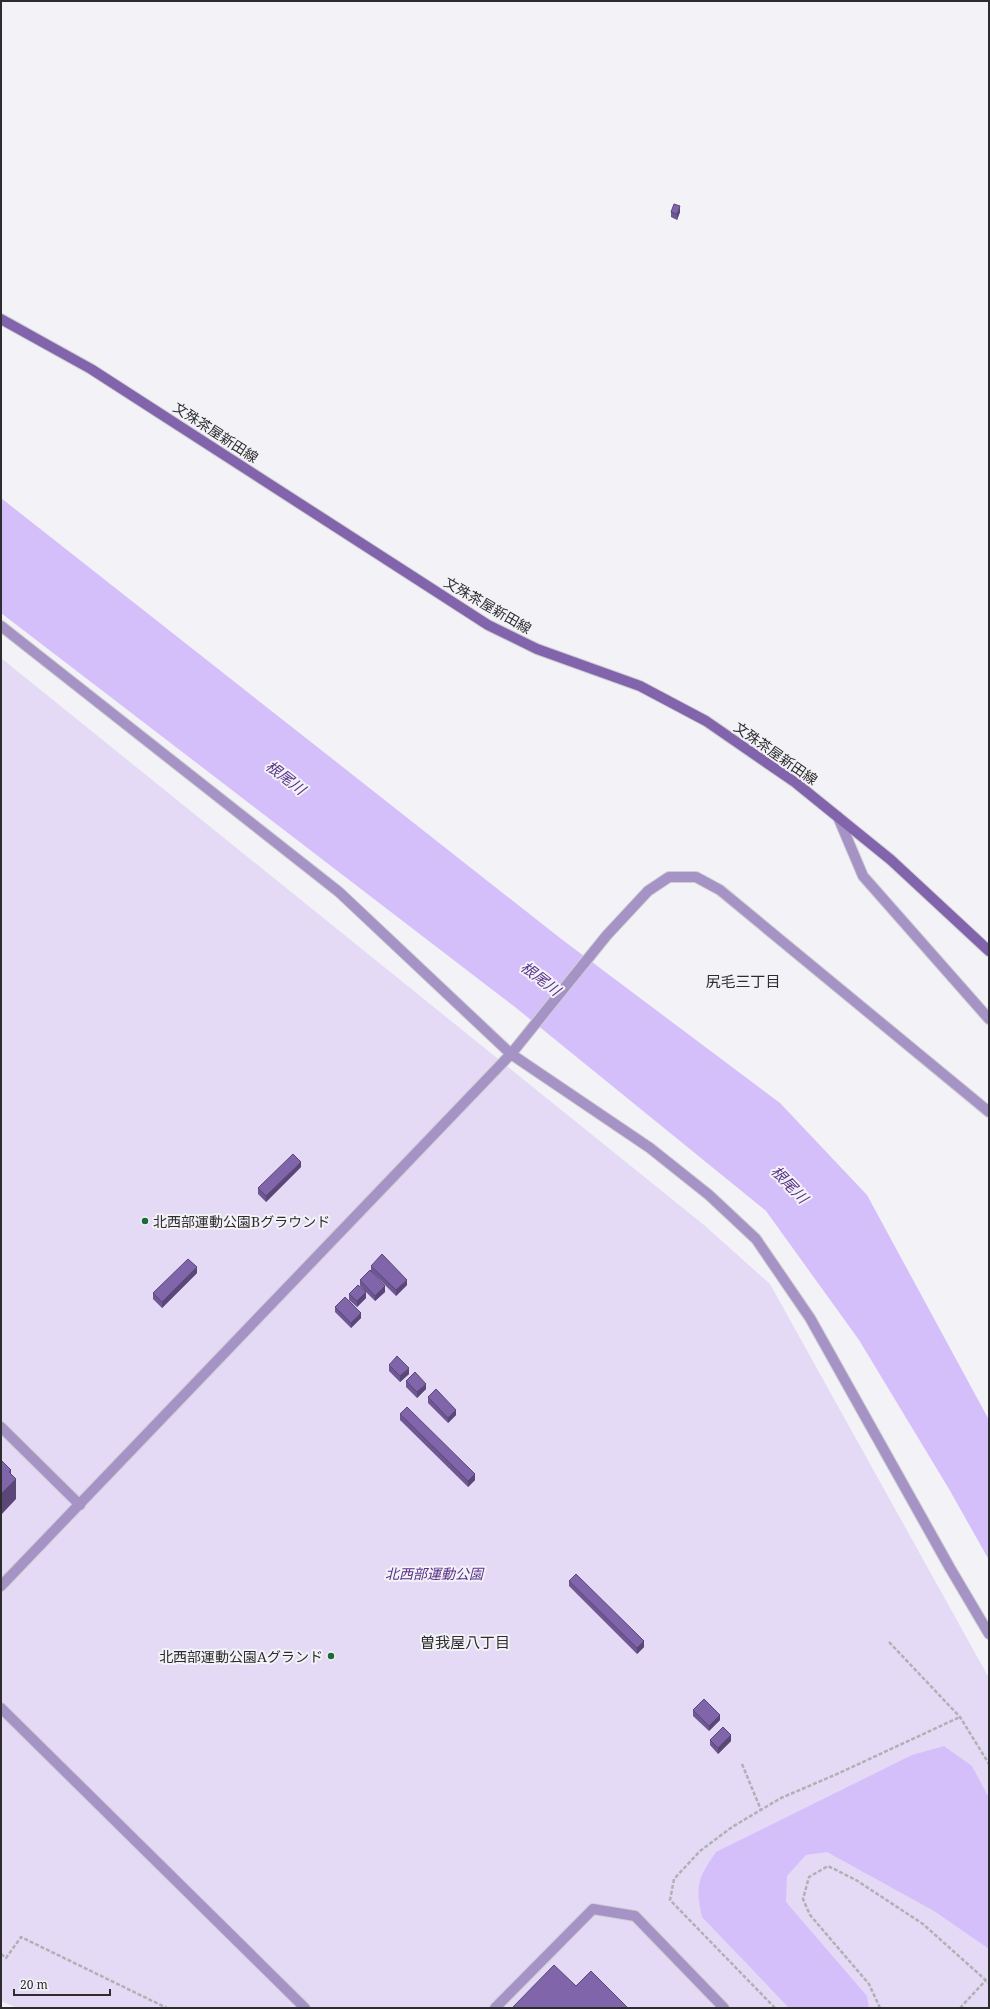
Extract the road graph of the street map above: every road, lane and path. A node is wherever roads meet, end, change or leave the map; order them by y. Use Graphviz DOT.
graph roads {
  1 [pos="1,319"];
  2 [pos="1,626"];
  3 [pos="838,817"];
  4 [pos="989,951"];
  5 [pos="989,1019"];
  6 [pos="511,1054"];
  7 [pos="989,1112"];
  8 [pos="1,1427"];
  9 [pos="80,1505"];
  10 [pos="1,1586"];
  11 [pos="989,1634"];
  12 [pos="889,1642"];
  13 [pos="1,1708"];
  14 [pos="960,1717"];
  15 [pos="742,1764"];
  16 [pos="989,1764"];
  17 [pos="761,1810"];
  18 [pos="1,1954"];
  19 [pos="986,1980"];
  20 [pos="989,1983"];
  21 [pos="167,2008"];
  22 [pos="305,2008"];
  23 [pos="495,2008"];
  24 [pos="724,2008"];
  25 [pos="775,2008"];
  26 [pos="880,2008"];
  27 [pos="960,2008"];
  1 -- 3 [label="main road, 文殊茶屋新田線"];
  2 -- 6 [label="street"];
  3 -- 4 [label="main road, 文殊茶屋新田線"];
  3 -- 5 [label="street"];
  6 -- 7 [label="street"];
  6 -- 9 [label="street"];
  6 -- 11 [label="street"];
  8 -- 9 [label="street"];
  9 -- 10 [label="street"];
  12 -- 14 [label="path"];
  13 -- 22 [label="street"];
  14 -- 16 [label="path"];
  14 -- 17 [label="path"];
  15 -- 17 [label="path"];
  17 -- 25 [label="path"];
  18 -- 21 [label="path"];
  19 -- 20 [label="path"];
  19 -- 26 [label="path"];
  19 -- 27 [label="path"];
  23 -- 24 [label="street"];
}
